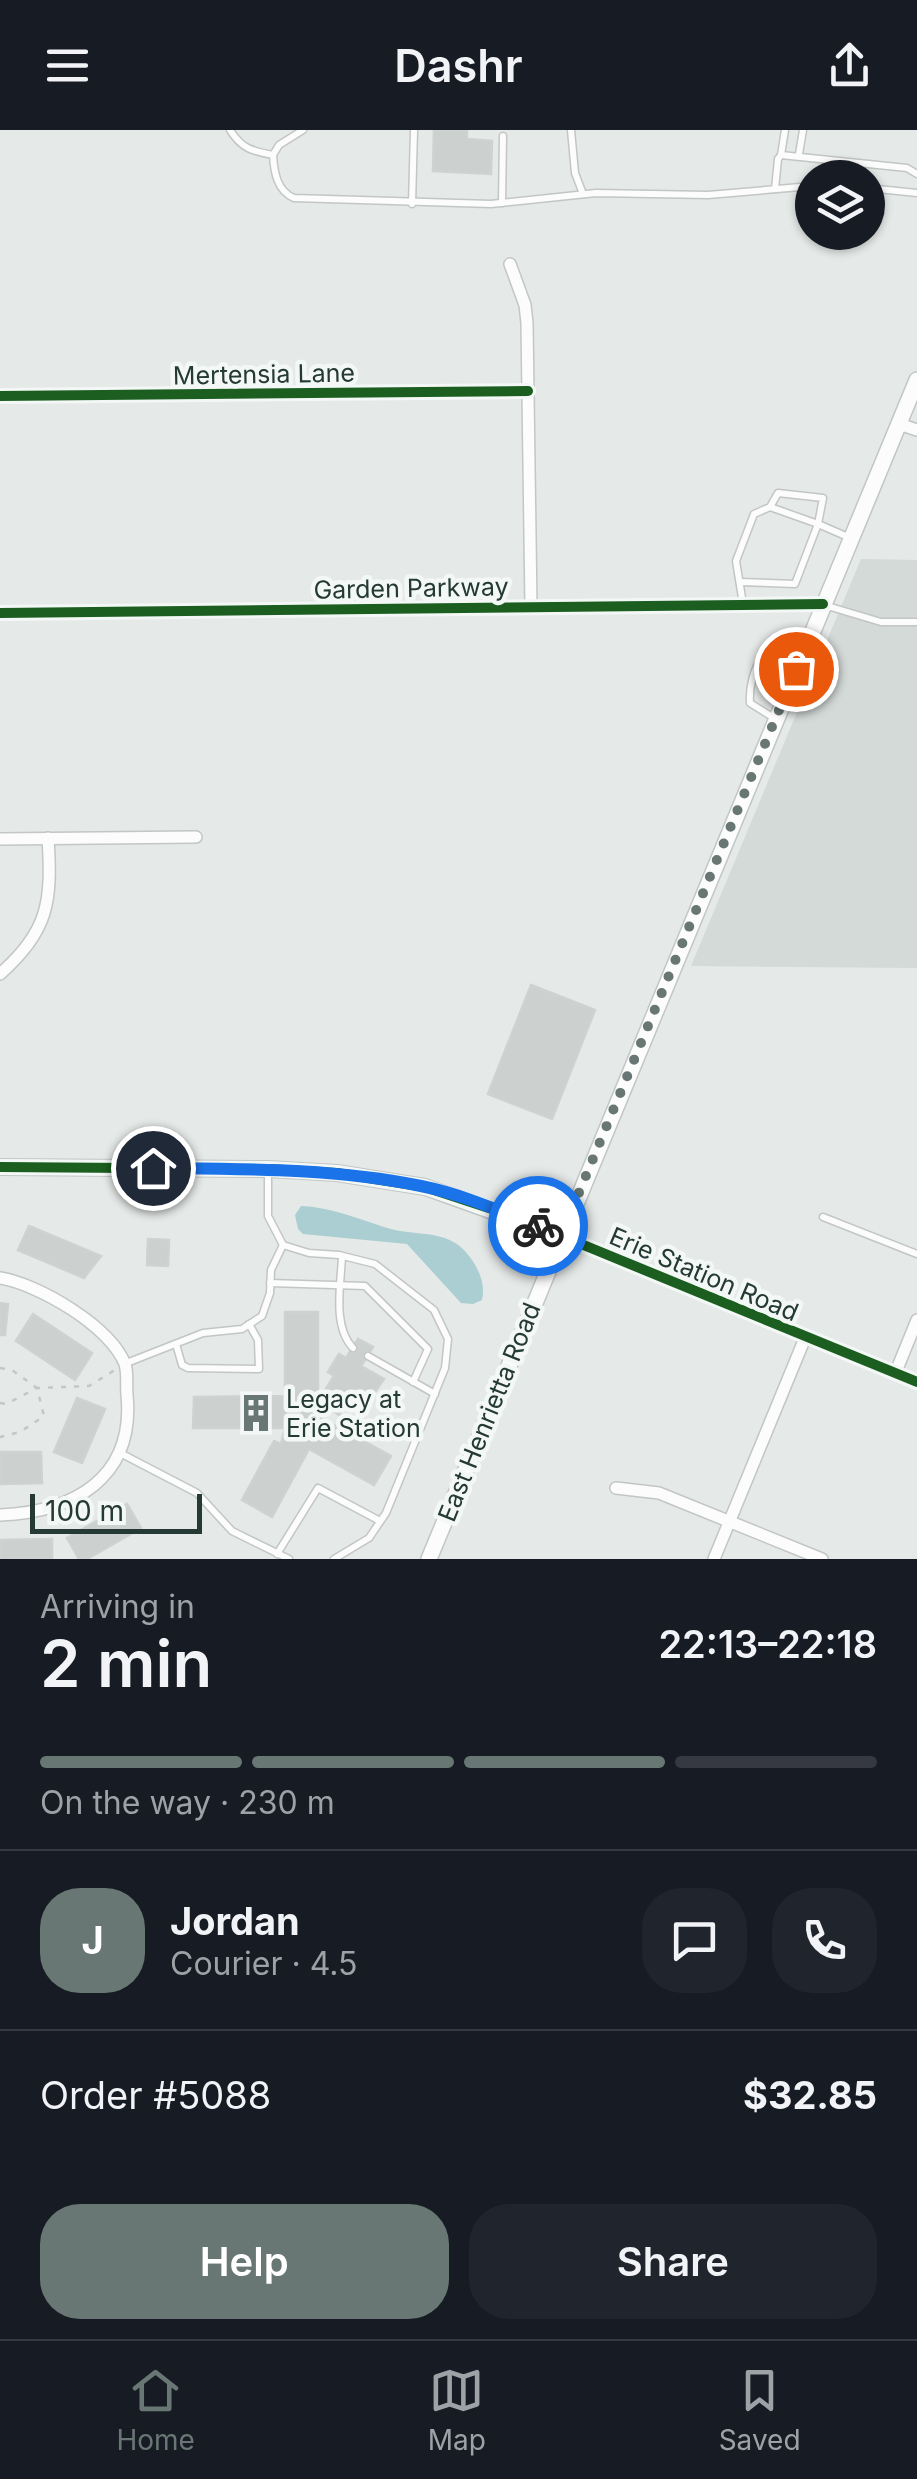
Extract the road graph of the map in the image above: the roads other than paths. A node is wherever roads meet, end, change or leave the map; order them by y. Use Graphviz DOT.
graph roads {
  1 [pos="230,130"];
  2 [pos="303,130"];
  3 [pos="414,130"];
  4 [pos="572,130"];
  5 [pos="785,130"];
  6 [pos="802,130"];
  7 [pos="503,136"];
  8 [pos="782,154"];
  9 [pos="799,154"];
  10 [pos="273,155"];
  11 [pos="917,174"];
  12 [pos="795,187"];
  13 [pos="775,188"];
  14 [pos="885,189"];
  15 [pos="917,192"];
  16 [pos="583,194"];
  17 [pos="502,203"];
  18 [pos="412,204"];
  19 [pos="510,264"];
  20 [pos="917,380"];
  21 [pos="528,392"];
  22 [pos="0,396"];
  23 [pos="899,424"];
  24 [pos="917,430"];
  25 [pos="770,507"];
  26 [pos="818,524"];
  27 [pos="851,538"];
  28 [pos="740,582"];
  29 [pos="823,604"];
  30 [pos="743,605"];
  31 [pos="531,607"];
  32 [pos="0,613"];
  33 [pos="917,622"];
  34 [pos="806,644"];
  35 [pos="776,718"];
  36 [pos="48,838"];
  37 [pos="196,838"];
  38 [pos="0,839"];
  39 [pos="0,974"];
  40 [pos="0,1167"];
  41 [pos="268,1170"];
  42 [pos="823,1217"];
  43 [pos="561,1236"];
  44 [pos="284,1245"];
  45 [pos="916,1250"];
  46 [pos="342,1256"];
  47 [pos="0,1278"];
  48 [pos="270,1283"];
  49 [pos="340,1284"];
  50 [pos="917,1320"];
  51 [pos="250,1324"];
  52 [pos="805,1338"];
  53 [pos="176,1344"];
  54 [pos="353,1348"];
  55 [pos="368,1356"];
  56 [pos="124,1364"];
  57 [pos="896,1374"];
  58 [pos="413,1382"];
  59 [pos="917,1382"];
  60 [pos="435,1394"];
  61 [pos="122,1454"];
  62 [pos="616,1488"];
  63 [pos="0,1515"];
  64 [pos="730,1520"];
  65 [pos="381,1521"];
  66 [pos="276,1554"];
  67 [pos="290,1559"];
  68 [pos="334,1559"];
  69 [pos="429,1559"];
  70 [pos="714,1559"];
  71 [pos="822,1559"];
  1 -- 10 [label="lane"];
  2 -- 10 [label="lane"];
  3 -- 18 [label="lane"];
  4 -- 16 [label="lane"];
  5 -- 8 [label="lane"];
  6 -- 9 [label="lane"];
  7 -- 17 [label="lane"];
  8 -- 9 [label="lane"];
  8 -- 13 [label="lane"];
  9 -- 11 [label="lane"];
  10 -- 18 [label="lane"];
  12 -- 13 [label="lane"];
  13 -- 16 [label="lane"];
  14 -- 15 [label="lane"];
  16 -- 17 [label="lane"];
  17 -- 18 [label="lane"];
  19 -- 21 [label="street"];
  20 -- 23 [label="main road, East Henrietta Road"];
  21 -- 22 [label="street, Mertensia Lane"];
  21 -- 31 [label="street"];
  23 -- 24 [label="street"];
  23 -- 27 [label="main road, East Henrietta Road"];
  25 -- 26 [label="lane"];
  25 -- 26 [label="lane"];
  25 -- 28 [label="lane"];
  26 -- 27 [label="lane"];
  26 -- 28 [label="lane"];
  27 -- 29 [label="main road, East Henrietta Road"];
  28 -- 30 [label="lane"];
  29 -- 30 [label="street, Garden Parkway"];
  29 -- 33 [label="lane"];
  29 -- 34 [label="main road, East Henrietta Road"];
  30 -- 31 [label="street, Garden Parkway"];
  31 -- 32 [label="street, Garden Parkway"];
  34 -- 35 [label="main road, East Henrietta Road"];
  34 -- 35 [label="lane"];
  35 -- 43 [label="main road, East Henrietta Road"];
  36 -- 37 [label="street"];
  36 -- 38 [label="street"];
  36 -- 39 [label="street"];
  40 -- 41 [label="main road, Erie Station Road"];
  41 -- 43 [label="main road, Erie Station Road"];
  41 -- 44 [label="lane"];
  42 -- 45 [label="lane"];
  43 -- 52 [label="street, Erie Station Road"];
  43 -- 69 [label="main road, East Henrietta Road"];
  44 -- 46 [label="lane"];
  44 -- 48 [label="lane"];
  46 -- 49 [label="lane"];
  46 -- 60 [label="lane"];
  47 -- 56 [label="street"];
  48 -- 49 [label="lane"];
  48 -- 51 [label="lane"];
  49 -- 54 [label="lane"];
  49 -- 58 [label="lane"];
  50 -- 57 [label="street"];
  51 -- 53 [label="lane"];
  51 -- 53 [label="lane"];
  52 -- 57 [label="street, Erie Station Road"];
  52 -- 64 [label="street"];
  53 -- 56 [label="lane"];
  55 -- 58 [label="lane"];
  56 -- 61 [label="street"];
  57 -- 59 [label="street, Erie Station Road"];
  58 -- 60 [label="lane"];
  60 -- 65 [label="lane"];
  61 -- 63 [label="street"];
  61 -- 66 [label="lane"];
  62 -- 64 [label="street"];
  64 -- 70 [label="street"];
  64 -- 71 [label="street"];
  65 -- 66 [label="lane"];
  65 -- 68 [label="lane"];
  66 -- 67 [label="lane"];
}
